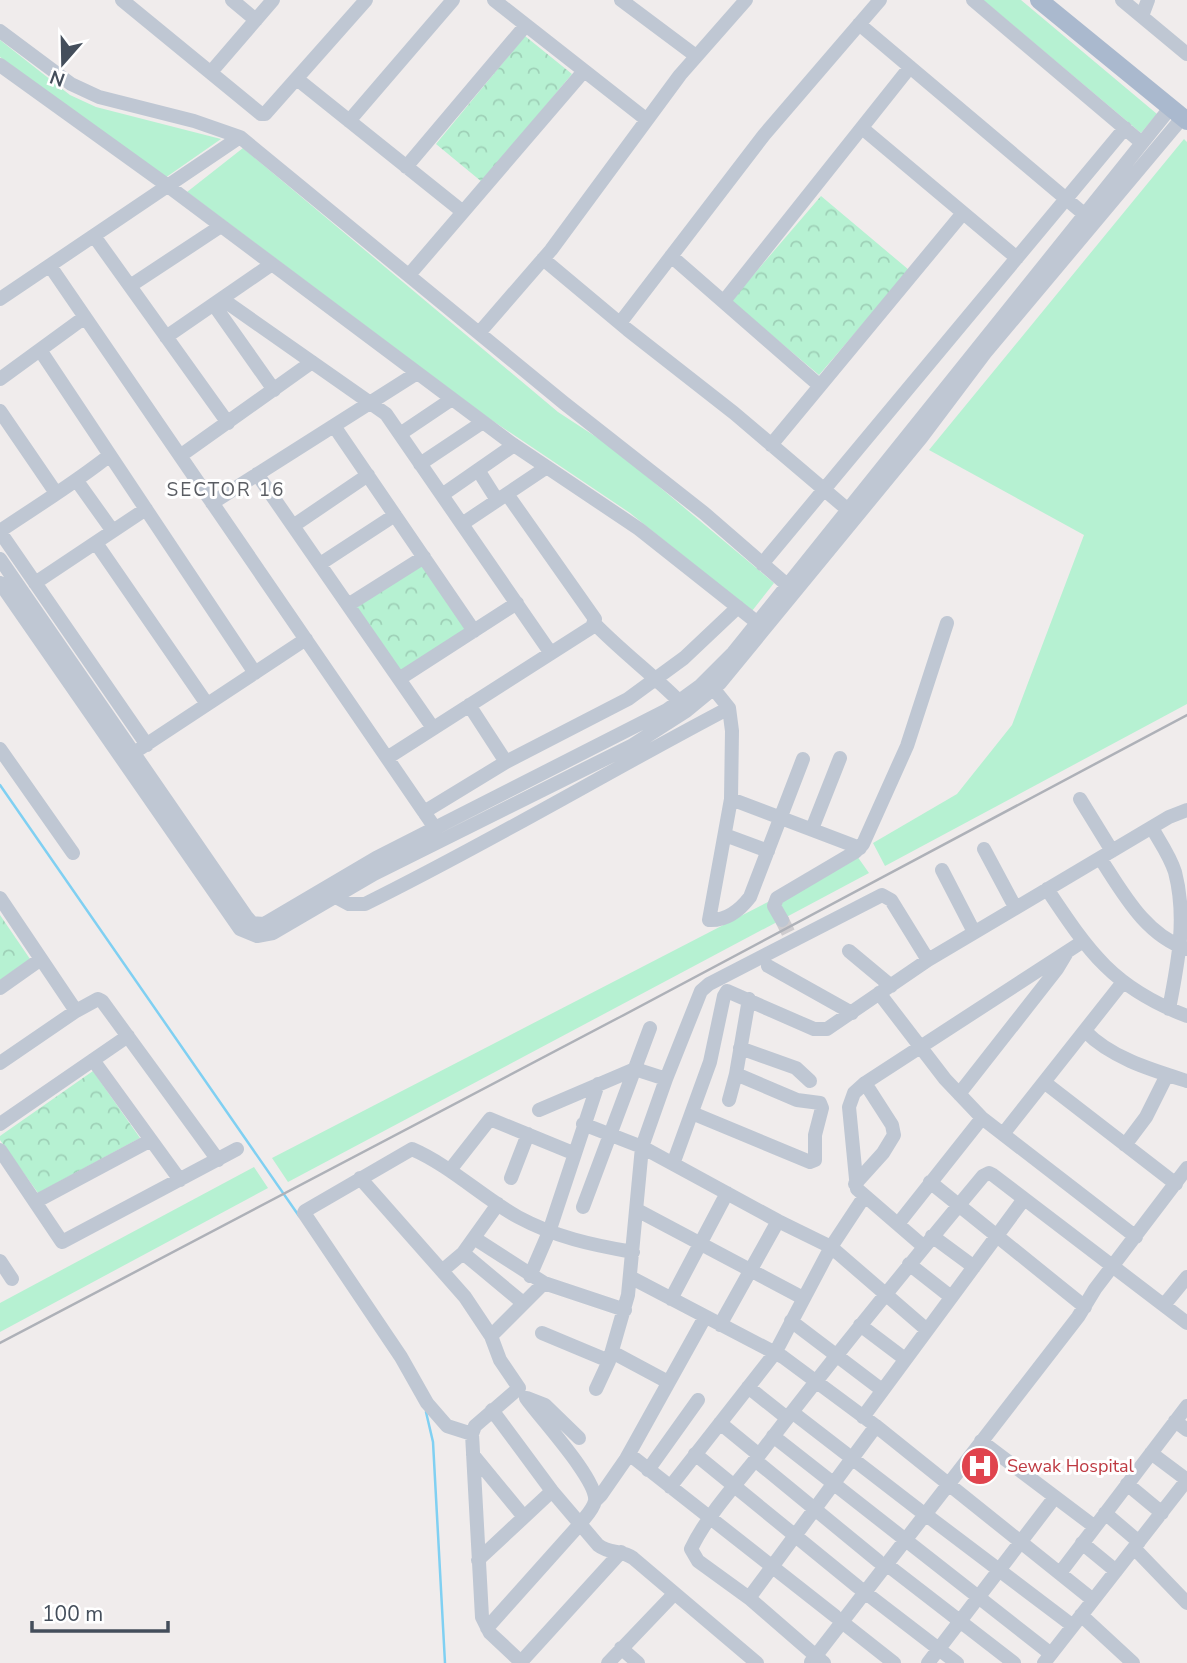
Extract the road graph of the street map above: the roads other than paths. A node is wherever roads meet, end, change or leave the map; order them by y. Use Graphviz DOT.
graph roads {
  1 [pos="122,0"];
  2 [pos="232,0"];
  3 [pos="273,0"];
  4 [pos="366,0"];
  5 [pos="453,0"];
  6 [pos="494,0"];
  7 [pos="746,0"];
  8 [pos="880,0"];
  9 [pos="973,0"];
  10 [pos="1040,0"];
  11 [pos="1122,0"];
  12 [pos="1148,0"];
  13 [pos="631,3"];
  14 [pos="1142,16"];
  15 [pos="256,20"];
  16 [pos="859,24"];
  17 [pos="526,25"];
  18 [pos="0,31"];
  19 [pos="1187,54"];
  20 [pos="696,56"];
  21 [pos="0,65"];
  22 [pos="911,67"];
  23 [pos="584,71"];
  24 [pos="211,72"];
  25 [pos="297,79"];
  26 [pos="1180,115"];
  27 [pos="647,120"];
  28 [pos="349,121"];
  29 [pos="862,128"];
  30 [pos="1125,128"];
  31 [pos="240,137"];
  32 [pos="1142,143"];
  33 [pos="406,167"];
  34 [pos="168,186"];
  35 [pos="1066,199"];
  36 [pos="463,212"];
  37 [pos="963,213"];
  38 [pos="1084,214"];
  39 [pos="221,226"];
  40 [pos="94,236"];
  41 [pos="671,256"];
  42 [pos="1017,258"];
  43 [pos="543,259"];
  44 [pos="272,264"];
  45 [pos="50,266"];
  46 [pos="409,275"];
  47 [pos="130,286"];
  48 [pos="0,299"];
  49 [pos="724,301"];
  50 [pos="218,302"];
  51 [pos="85,317"];
  52 [pos="620,323"];
  53 [pos="479,333"];
  54 [pos="166,337"];
  55 [pos="40,350"];
  56 [pos="312,362"];
  57 [pos="417,373"];
  58 [pos="0,379"];
  59 [pos="820,386"];
  60 [pos="274,390"];
  61 [pos="452,400"];
  62 [pos="371,404"];
  63 [pos="0,411"];
  64 [pos="483,422"];
  65 [pos="228,423"];
  66 [pos="334,426"];
  67 [pos="400,434"];
  68 [pos="514,445"];
  69 [pos="771,445"];
  70 [pos="110,455"];
  71 [pos="180,456"];
  72 [pos="421,464"];
  73 [pos="547,467"];
  74 [pos="478,470"];
  75 [pos="257,474"];
  76 [pos="368,475"];
  77 [pos="77,481"];
  78 [pos="824,490"];
  79 [pos="55,493"];
  80 [pos="442,495"];
  81 [pos="502,497"];
  82 [pos="212,503"];
  83 [pos="146,509"];
  84 [pos="847,509"];
  85 [pos="395,515"];
  86 [pos="462,524"];
  87 [pos="293,526"];
  88 [pos="112,530"];
  89 [pos="0,532"];
  90 [pos="96,542"];
  91 [pos="424,557"];
  92 [pos="0,559"];
  93 [pos="320,564"];
  94 [pos="762,564"];
  95 [pos="0,583"];
  96 [pos="35,583"];
  97 [pos="791,588"];
  98 [pos="517,603"];
  99 [pos="348,605"];
  100 [pos="738,607"];
  101 [pos="594,623"];
  102 [pos="947,623"];
  103 [pos="761,626"];
  104 [pos="474,631"];
  105 [pos="306,639"];
  106 [pos="551,652"];
  107 [pos="255,673"];
  108 [pos="656,678"];
  109 [pos="400,679"];
  110 [pos="710,684"];
  111 [pos="679,701"];
  112 [pos="208,704"];
  113 [pos="469,705"];
  114 [pos="729,708"];
  115 [pos="433,728"];
  116 [pos="0,749"];
  117 [pos="140,749"];
  118 [pos="387,758"];
  119 [pos="840,758"];
  120 [pos="803,759"];
  121 [pos="506,762"];
  122 [pos="608,764"];
  123 [pos="732,799"];
  124 [pos="1080,799"];
  125 [pos="1186,809"];
  126 [pos="424,812"];
  127 [pos="780,817"];
  128 [pos="435,828"];
  129 [pos="1152,828"];
  130 [pos="812,830"];
  131 [pos="725,835"];
  132 [pos="860,848"];
  133 [pos="984,849"];
  134 [pos="768,851"];
  135 [pos="73,853"];
  136 [pos="1106,855"];
  137 [pos="942,870"];
  138 [pos="1047,889"];
  139 [pos="336,897"];
  140 [pos="0,898"];
  141 [pos="1014,907"];
  142 [pos="258,930"];
  143 [pos="788,931"];
  144 [pos="974,932"];
  145 [pos="1075,946"];
  146 [pos="1184,948"];
  147 [pos="849,951"];
  148 [pos="41,959"];
  149 [pos="928,960"];
  150 [pos="768,966"];
  151 [pos="1123,982"];
  152 [pos="0,988"];
  153 [pos="885,989"];
  154 [pos="750,999"];
  155 [pos="1169,1009"];
  156 [pos="76,1011"];
  157 [pos="852,1013"];
  158 [pos="1187,1016"];
  159 [pos="650,1028"];
  160 [pos="1084,1031"];
  161 [pos="128,1036"];
  162 [pos="920,1047"];
  163 [pos="740,1048"];
  164 [pos="93,1060"];
  165 [pos="0,1063"];
  166 [pos="635,1069"];
  167 [pos="736,1074"];
  168 [pos="1167,1074"];
  169 [pos="666,1080"];
  170 [pos="810,1081"];
  171 [pos="1187,1081"];
  172 [pos="1044,1082"];
  173 [pos="865,1083"];
  174 [pos="598,1084"];
  175 [pos="959,1094"];
  176 [pos="730,1100"];
  177 [pos="539,1110"];
  178 [pos="692,1113"];
  179 [pos="982,1118"];
  180 [pos="0,1124"];
  181 [pos="583,1124"];
  182 [pos="528,1134"];
  183 [pos="610,1135"];
  184 [pos="1003,1135"];
  185 [pos="151,1140"];
  186 [pos="1125,1145"];
  187 [pos="642,1147"];
  188 [pos="237,1149"];
  189 [pos="0,1150"];
  190 [pos="573,1153"];
  191 [pos="218,1160"];
  192 [pos="673,1164"];
  193 [pos="1187,1168"];
  194 [pos="450,1170"];
  195 [pos="360,1178"];
  196 [pos="511,1178"];
  197 [pos="180,1180"];
  198 [pos="930,1182"];
  199 [pos="855,1184"];
  200 [pos="1175,1184"];
  201 [pos="727,1193"];
  202 [pos="864,1197"];
  203 [pos="1024,1199"];
  204 [pos="36,1202"];
  205 [pos="498,1204"];
  206 [pos="958,1205"];
  207 [pos="583,1207"];
  208 [pos="637,1210"];
  209 [pos="778,1221"];
  210 [pos="898,1224"];
  211 [pos="549,1232"];
  212 [pos="997,1235"];
  213 [pos="1136,1237"];
  214 [pos="474,1238"];
  215 [pos="928,1241"];
  216 [pos="699,1243"];
  217 [pos="831,1247"];
  218 [pos="633,1252"];
  219 [pos="463,1253"];
  220 [pos="0,1261"];
  221 [pos="909,1264"];
  222 [pos="1112,1266"];
  223 [pos="974,1267"];
  224 [pos="443,1270"];
  225 [pos="751,1270"];
  226 [pos="530,1276"];
  227 [pos="630,1277"];
  228 [pos="1187,1277"];
  229 [pos="12,1279"];
  230 [pos="544,1283"];
  231 [pos="886,1293"];
  232 [pos="951,1297"];
  233 [pos="803,1298"];
  234 [pos="671,1299"];
  235 [pos="523,1303"];
  236 [pos="1082,1305"];
  237 [pos="1164,1305"];
  238 [pos="625,1310"];
  239 [pos="705,1317"];
  240 [pos="791,1321"];
  241 [pos="1187,1323"];
  242 [pos="720,1325"];
  243 [pos="860,1325"];
  244 [pos="927,1330"];
  245 [pos="542,1333"];
  246 [pos="491,1336"];
  247 [pos="775,1353"];
  248 [pos="837,1354"];
  249 [pos="610,1357"];
  250 [pos="905,1359"];
  251 [pos="815,1381"];
  252 [pos="667,1382"];
  253 [pos="748,1387"];
  254 [pos="596,1389"];
  255 [pos="882,1390"];
  256 [pos="698,1399"];
  257 [pos="1187,1406"];
  258 [pos="492,1410"];
  259 [pos="789,1415"];
  260 [pos="863,1417"];
  261 [pos="991,1422"];
  262 [pos="720,1423"];
  263 [pos="876,1426"];
  264 [pos="1181,1426"];
  265 [pos="472,1434"];
  266 [pos="773,1436"];
  267 [pos="579,1438"];
  268 [pos="981,1441"];
  269 [pos="1151,1453"];
  270 [pos="629,1454"];
  271 [pos="695,1454"];
  272 [pos="473,1455"];
  273 [pos="757,1457"];
  274 [pos="853,1458"];
  275 [pos="648,1470"];
  276 [pos="1187,1480"];
  277 [pos="945,1483"];
  278 [pos="834,1484"];
  279 [pos="1127,1484"];
  280 [pos="735,1486"];
  281 [pos="670,1487"];
  282 [pos="552,1492"];
  283 [pos="1055,1497"];
  284 [pos="595,1501"];
  285 [pos="816,1508"];
  286 [pos="922,1512"];
  287 [pos="1105,1513"];
  288 [pos="1162,1513"];
  289 [pos="524,1517"];
  290 [pos="710,1519"];
  291 [pos="580,1524"];
  292 [pos="1095,1527"];
  293 [pos="796,1535"];
  294 [pos="901,1539"];
  295 [pos="1021,1542"];
  296 [pos="1082,1543"];
  297 [pos="1137,1545"];
  298 [pos="621,1552"];
  299 [pos="478,1560"];
  300 [pos="882,1562"];
  301 [pos="772,1567"];
  302 [pos="1000,1570"];
  303 [pos="1116,1571"];
  304 [pos="1060,1573"];
  305 [pos="861,1589"];
  306 [pos="674,1594"];
  307 [pos="749,1598"];
  308 [pos="979,1598"];
  309 [pos="1186,1599"];
  310 [pos="1093,1600"];
  311 [pos="838,1619"];
  312 [pos="1077,1621"];
  313 [pos="961,1622"];
  314 [pos="487,1628"];
  315 [pos="621,1648"];
  316 [pos="939,1649"];
  317 [pos="815,1658"];
  318 [pos="1047,1659"];
  319 [pos="521,1663"];
  320 [pos="608,1663"];
  321 [pos="638,1663"];
  322 [pos="757,1663"];
  323 [pos="894,1663"];
  324 [pos="928,1663"];
  325 [pos="957,1663"];
  326 [pos="1014,1663"];
  327 [pos="1133,1663"];
  1 -- 24 [label="street"];
  2 -- 15 [label="street"];
  3 -- 15 [label="street"];
  4 -- 25 [label="street"];
  5 -- 28 [label="street"];
  6 -- 17 [label="street"];
  7 -- 20 [label="street"];
  8 -- 16 [label="street"];
  9 -- 30 [label="street"];
  10 -- 26 [label="main road"];
  11 -- 14 [label="street"];
  12 -- 14 [label="street"];
  13 -- 20 [label="street"];
  14 -- 19 [label="street"];
  15 -- 24 [label="street"];
  16 -- 22 [label="street"];
  16 -- 41 [label="street"];
  17 -- 23 [label="street"];
  17 -- 33 [label="street"];
  18 -- 31 [label="street"];
  20 -- 27 [label="street"];
  21 -- 34 [label="street"];
  22 -- 29 [label="street"];
  22 -- 35 [label="street"];
  23 -- 27 [label="street"];
  23 -- 36 [label="street"];
  24 -- 25 [label="street"];
  25 -- 28 [label="street"];
  26 -- 32 [label="street"];
  26 -- 97 [label="street"];
  27 -- 43 [label="street"];
  28 -- 33 [label="street"];
  29 -- 37 [label="street"];
  29 -- 49 [label="street"];
  30 -- 32 [label="street"];
  30 -- 35 [label="street"];
  31 -- 34 [label="street"];
  31 -- 46 [label="street"];
  32 -- 38 [label="street"];
  33 -- 36 [label="street"];
  34 -- 39 [label="street"];
  34 -- 40 [label="street"];
  35 -- 38 [label="street"];
  35 -- 42 [label="street"];
  36 -- 46 [label="street"];
  37 -- 42 [label="street"];
  37 -- 59 [label="street"];
  38 -- 84 [label="street"];
  39 -- 44 [label="street"];
  39 -- 47 [label="street"];
  40 -- 45 [label="street"];
  40 -- 47 [label="street"];
  41 -- 49 [label="street"];
  41 -- 52 [label="street"];
  42 -- 78 [label="street"];
  43 -- 52 [label="street"];
  43 -- 53 [label="street"];
  44 -- 50 [label="street"];
  44 -- 57 [label="street"];
  45 -- 48 [label="street"];
  45 -- 51 [label="street"];
  46 -- 53 [label="street"];
  47 -- 54 [label="street"];
  49 -- 59 [label="street"];
  50 -- 54 [label="street"];
  50 -- 56 [label="street"];
  50 -- 60 [label="street"];
  51 -- 55 [label="street"];
  51 -- 71 [label="street"];
  52 -- 69 [label="street"];
  53 -- 94 [label="street"];
  54 -- 65 [label="street"];
  55 -- 58 [label="street"];
  55 -- 70 [label="street"];
  56 -- 60 [label="street"];
  56 -- 62 [label="street"];
  57 -- 61 [label="street"];
  57 -- 62 [label="street"];
  59 -- 69 [label="street"];
  60 -- 65 [label="street"];
  61 -- 64 [label="street"];
  61 -- 67 [label="street"];
  62 -- 66 [label="street"];
  62 -- 67 [label="street"];
  63 -- 79 [label="street"];
  64 -- 68 [label="street"];
  64 -- 72 [label="street"];
  65 -- 71 [label="street"];
  66 -- 75 [label="street"];
  66 -- 76 [label="street"];
  67 -- 72 [label="street"];
  68 -- 73 [label="street"];
  68 -- 74 [label="street"];
  69 -- 78 [label="street"];
  70 -- 77 [label="street"];
  70 -- 83 [label="street"];
  71 -- 82 [label="street"];
  72 -- 80 [label="street"];
  73 -- 81 [label="street"];
  73 -- 100 [label="street"];
  74 -- 80 [label="street"];
  74 -- 81 [label="street"];
  75 -- 82 [label="street"];
  75 -- 87 [label="street"];
  76 -- 85 [label="street"];
  76 -- 87 [label="street"];
  77 -- 79 [label="street"];
  77 -- 88 [label="street"];
  78 -- 84 [label="street"];
  78 -- 94 [label="street"];
  79 -- 89 [label="street"];
  80 -- 86 [label="street"];
  81 -- 86 [label="street"];
  81 -- 101 [label="street"];
  82 -- 105 [label="street"];
  83 -- 88 [label="street"];
  83 -- 107 [label="street"];
  84 -- 97 [label="street"];
  85 -- 91 [label="street"];
  85 -- 93 [label="street"];
  86 -- 98 [label="street"];
  87 -- 93 [label="street"];
  88 -- 90 [label="street"];
  89 -- 96 [label="street"];
  90 -- 96 [label="street"];
  90 -- 112 [label="street"];
  91 -- 99 [label="street"];
  91 -- 104 [label="street"];
  92 -- 117 [label="street"];
  93 -- 99 [label="street"];
  94 -- 97 [label="street"];
  95 -- 142 [label="street"];
  96 -- 117 [label="street"];
  97 -- 103 [label="street"];
  98 -- 104 [label="street"];
  98 -- 106 [label="street"];
  99 -- 109 [label="street"];
  100 -- 103 [label="street"];
  100 -- 108 [label="street"];
  101 -- 106 [label="street"];
  101 -- 108 [label="street"];
  102 -- 132 [label="street"];
  103 -- 110 [label="street"];
  104 -- 109 [label="street"];
  105 -- 107 [label="street"];
  105 -- 118 [label="street"];
  106 -- 113 [label="street"];
  107 -- 112 [label="street"];
  108 -- 111 [label="street"];
  108 -- 121 [label="street"];
  109 -- 115 [label="street"];
  110 -- 111 [label="street"];
  110 -- 114 [label="street"];
  110 -- 122 [label="street"];
  111 -- 128 [label="street"];
  112 -- 117 [label="street"];
  113 -- 115 [label="street"];
  113 -- 121 [label="street"];
  114 -- 122 [label="street"];
  114 -- 123 [label="street"];
  115 -- 118 [label="street"];
  116 -- 135 [label="street"];
  117 -- 142 [label="street"];
  118 -- 126 [label="street"];
  119 -- 130 [label="street"];
  120 -- 127 [label="street"];
  121 -- 126 [label="street"];
  122 -- 139 [label="street"];
  122 -- 139 [label="street"];
  123 -- 127 [label="street"];
  123 -- 131 [label="street"];
  124 -- 136 [label="street"];
  125 -- 129 [label="street"];
  126 -- 128 [label="street"];
  127 -- 130 [label="street"];
  127 -- 134 [label="street"];
  128 -- 142 [label="street"];
  129 -- 136 [label="street"];
  129 -- 146 [label="street"];
  130 -- 132 [label="street"];
  131 -- 134 [label="street"];
  131 -- 134 [label="street"];
  132 -- 143 [label="street"];
  133 -- 141 [label="street"];
  136 -- 138 [label="street"];
  136 -- 146 [label="street"];
  137 -- 144 [label="street"];
  138 -- 141 [label="street"];
  138 -- 145 [label="street"];
  139 -- 142 [label="street"];
  140 -- 148 [label="street"];
  141 -- 144 [label="street"];
  143 -- 149 [label="street"];
  143 -- 169 [label="street"];
  144 -- 149 [label="street"];
  145 -- 151 [label="street"];
  145 -- 162 [label="street"];
  145 -- 175 [label="street"];
  146 -- 155 [label="street"];
  147 -- 153 [label="street"];
  148 -- 152 [label="street"];
  148 -- 156 [label="street"];
  149 -- 153 [label="street"];
  150 -- 157 [label="street"];
  151 -- 155 [label="street"];
  151 -- 160 [label="street"];
  153 -- 157 [label="street"];
  153 -- 162 [label="street"];
  154 -- 157 [label="street"];
  154 -- 163 [label="street"];
  154 -- 178 [label="street"];
  155 -- 158 [label="street"];
  156 -- 161 [label="street"];
  156 -- 165 [label="street"];
  159 -- 166 [label="street"];
  160 -- 168 [label="street"];
  160 -- 172 [label="street"];
  161 -- 164 [label="street"];
  161 -- 191 [label="street"];
  162 -- 173 [label="street"];
  162 -- 175 [label="street"];
  163 -- 167 [label="street"];
  163 -- 170 [label="street"];
  164 -- 180 [label="street"];
  164 -- 185 [label="street"];
  166 -- 169 [label="street"];
  166 -- 174 [label="street"];
  166 -- 183 [label="street"];
  167 -- 176 [label="street"];
  167 -- 178 [label="street"];
  168 -- 171 [label="street"];
  168 -- 186 [label="street"];
  169 -- 187 [label="street"];
  172 -- 184 [label="street"];
  172 -- 186 [label="street"];
  173 -- 199 [label="street"];
  173 -- 199 [label="street"];
  174 -- 177 [label="street"];
  174 -- 181 [label="street"];
  175 -- 179 [label="street"];
  178 -- 192 [label="street"];
  179 -- 184 [label="street"];
  179 -- 198 [label="street"];
  181 -- 183 [label="street"];
  181 -- 190 [label="street"];
  182 -- 190 [label="street"];
  182 -- 194 [label="street"];
  182 -- 196 [label="street"];
  183 -- 187 [label="street"];
  183 -- 207 [label="street"];
  184 -- 213 [label="street"];
  185 -- 197 [label="street"];
  185 -- 204 [label="street"];
  186 -- 200 [label="street"];
  187 -- 192 [label="street"];
  187 -- 208 [label="street"];
  188 -- 191 [label="street"];
  189 -- 204 [label="street"];
  190 -- 211 [label="street"];
  191 -- 197 [label="street"];
  192 -- 201 [label="street"];
  193 -- 200 [label="street"];
  194 -- 195 [label="street"];
  194 -- 205 [label="street"];
  195 -- 224 [label="street"];
  195 -- 265 [label="street"];
  197 -- 204 [label="street"];
  198 -- 206 [label="street"];
  198 -- 210 [label="street"];
  199 -- 202 [label="street"];
  200 -- 213 [label="street"];
  201 -- 209 [label="street"];
  201 -- 216 [label="street"];
  202 -- 210 [label="street"];
  202 -- 217 [label="street"];
  203 -- 206 [label="street"];
  203 -- 212 [label="street"];
  203 -- 222 [label="street"];
  205 -- 211 [label="street"];
  205 -- 214 [label="street"];
  206 -- 212 [label="street"];
  206 -- 215 [label="street"];
  208 -- 216 [label="street"];
  208 -- 218 [label="street"];
  209 -- 217 [label="street"];
  209 -- 225 [label="street"];
  210 -- 215 [label="street"];
  211 -- 218 [label="street"];
  211 -- 226 [label="street"];
  212 -- 223 [label="street"];
  212 -- 236 [label="street"];
  213 -- 222 [label="street"];
  214 -- 219 [label="street"];
  214 -- 226 [label="street"];
  215 -- 221 [label="street"];
  215 -- 223 [label="street"];
  216 -- 225 [label="street"];
  216 -- 234 [label="street"];
  217 -- 231 [label="street"];
  217 -- 233 [label="street"];
  218 -- 227 [label="street"];
  219 -- 224 [label="street"];
  219 -- 235 [label="street"];
  220 -- 229 [label="street"];
  221 -- 231 [label="street"];
  221 -- 232 [label="street"];
  222 -- 236 [label="street"];
  222 -- 237 [label="street"];
  223 -- 232 [label="street"];
  224 -- 246 [label="street"];
  225 -- 233 [label="street"];
  225 -- 242 [label="street"];
  226 -- 230 [label="street"];
  227 -- 234 [label="street"];
  227 -- 238 [label="street"];
  228 -- 237 [label="street"];
  230 -- 235 [label="street"];
  230 -- 238 [label="street"];
  231 -- 243 [label="street"];
  231 -- 244 [label="street"];
  232 -- 244 [label="street"];
  233 -- 240 [label="street"];
  234 -- 239 [label="street"];
  235 -- 246 [label="street"];
  236 -- 261 [label="street"];
  237 -- 241 [label="street"];
  238 -- 249 [label="street"];
  239 -- 242 [label="street"];
  239 -- 252 [label="street"];
  240 -- 247 [label="street"];
  240 -- 248 [label="street"];
  242 -- 247 [label="street"];
  243 -- 248 [label="street"];
  243 -- 250 [label="street"];
  244 -- 250 [label="street"];
  245 -- 249 [label="street"];
  246 -- 258 [label="street"];
  247 -- 251 [label="street"];
  247 -- 253 [label="street"];
  248 -- 251 [label="street"];
  248 -- 255 [label="street"];
  249 -- 252 [label="street"];
  249 -- 254 [label="street"];
  250 -- 255 [label="street"];
  251 -- 259 [label="street"];
  251 -- 260 [label="street"];
  252 -- 270 [label="street"];
  253 -- 259 [label="street"];
  253 -- 262 [label="street"];
  255 -- 260 [label="street"];
  256 -- 275 [label="street"];
  257 -- 264 [label="street"];
  258 -- 265 [label="street"];
  258 -- 282 [label="street"];
  259 -- 266 [label="street"];
  259 -- 274 [label="street"];
  260 -- 263 [label="street"];
  261 -- 268 [label="street"];
  261 -- 277 [label="street"];
  262 -- 271 [label="street"];
  262 -- 273 [label="street"];
  263 -- 274 [label="street"];
  263 -- 277 [label="street"];
  264 -- 269 [label="street"];
  265 -- 272 [label="street"];
  266 -- 273 [label="street"];
  266 -- 278 [label="street"];
  267 -- 284 [label="street"];
  268 -- 277 [label="street"];
  268 -- 283 [label="street"];
  269 -- 276 [label="street"];
  269 -- 279 [label="street"];
  270 -- 275 [label="street"];
  270 -- 284 [label="street"];
  271 -- 280 [label="street"];
  271 -- 281 [label="street"];
  272 -- 289 [label="street"];
  272 -- 299 [label="street"];
  273 -- 280 [label="street"];
  273 -- 285 [label="street"];
  274 -- 278 [label="street"];
  274 -- 286 [label="street"];
  275 -- 281 [label="street"];
  276 -- 288 [label="street"];
  277 -- 286 [label="street"];
  277 -- 295 [label="street"];
  278 -- 285 [label="street"];
  278 -- 294 [label="street"];
  279 -- 287 [label="street"];
  279 -- 288 [label="street"];
  280 -- 290 [label="street"];
  280 -- 293 [label="street"];
  281 -- 290 [label="street"];
  282 -- 289 [label="street"];
  282 -- 291 [label="street"];
  283 -- 292 [label="street"];
  283 -- 295 [label="street"];
  284 -- 291 [label="street"];
  285 -- 293 [label="street"];
  285 -- 300 [label="street"];
  286 -- 294 [label="street"];
  286 -- 302 [label="street"];
  287 -- 292 [label="street"];
  287 -- 297 [label="street"];
  288 -- 297 [label="street"];
  289 -- 299 [label="street"];
  290 -- 301 [label="street"];
  290 -- 307 [label="street"];
  291 -- 298 [label="street"];
  291 -- 314 [label="street"];
  292 -- 296 [label="street"];
  293 -- 301 [label="street"];
  293 -- 305 [label="street"];
  294 -- 300 [label="street"];
  294 -- 308 [label="street"];
  295 -- 302 [label="street"];
  295 -- 304 [label="street"];
  296 -- 303 [label="street"];
  296 -- 304 [label="street"];
  297 -- 303 [label="street"];
  297 -- 309 [label="street"];
  298 -- 306 [label="street"];
  298 -- 319 [label="street"];
  299 -- 314 [label="street"];
  300 -- 305 [label="street"];
  300 -- 313 [label="street"];
  301 -- 307 [label="street"];
  301 -- 311 [label="street"];
  302 -- 308 [label="street"];
  302 -- 312 [label="street"];
  303 -- 310 [label="street"];
  304 -- 310 [label="street"];
  305 -- 311 [label="street"];
  305 -- 316 [label="street"];
  306 -- 315 [label="street"];
  306 -- 322 [label="street"];
  307 -- 317 [label="street"];
  308 -- 313 [label="street"];
  308 -- 318 [label="street"];
  310 -- 312 [label="street"];
  311 -- 317 [label="street"];
  311 -- 323 [label="street"];
  312 -- 318 [label="street"];
  312 -- 327 [label="street"];
  313 -- 316 [label="street"];
  313 -- 326 [label="street"];
  314 -- 319 [label="street"];
  315 -- 320 [label="street"];
  315 -- 321 [label="street"];
  316 -- 324 [label="street"];
  316 -- 325 [label="street"];
}
